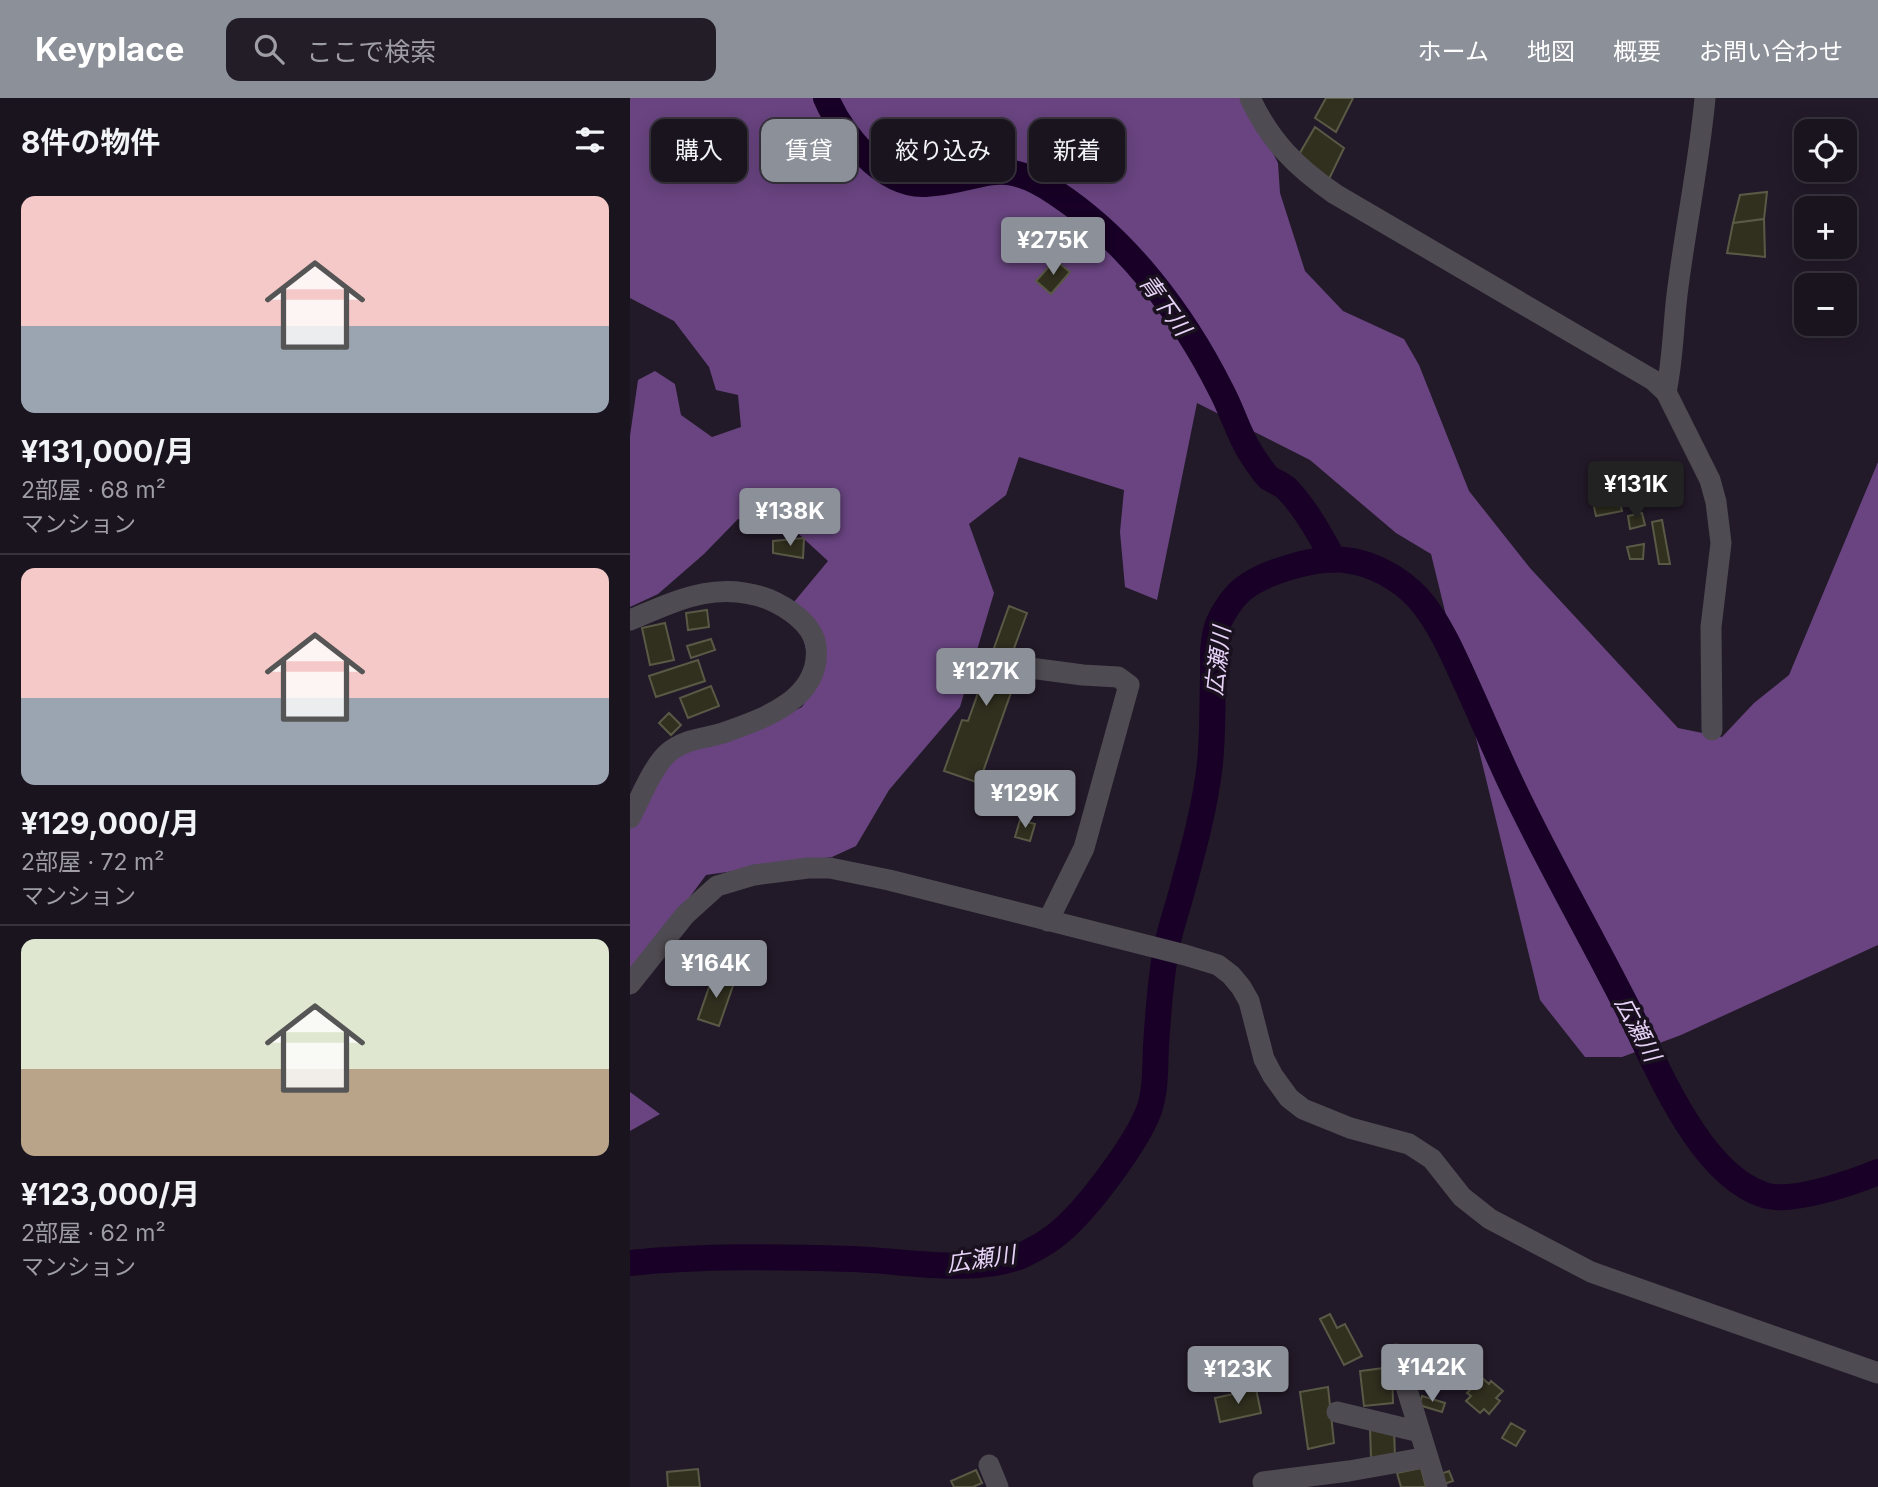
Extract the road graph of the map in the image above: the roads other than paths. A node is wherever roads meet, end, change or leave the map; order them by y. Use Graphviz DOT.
graph roads {
  1 [pos="1250,98"];
  2 [pos="1705,98"];
  3 [pos="1666,392"];
  4 [pos="630,620"];
  5 [pos="1030,668"];
  6 [pos="1712,730"];
  7 [pos="630,818"];
  8 [pos="1048,921"];
  9 [pos="630,984"];
  10 [pos="1396,1354"];
  11 [pos="1878,1373"];
  12 [pos="1337,1412"];
  13 [pos="1420,1432"];
  14 [pos="1428,1457"];
  15 [pos="989,1465"];
  16 [pos="1263,1482"];
  17 [pos="998,1487"];
  18 [pos="1437,1487"];
  1 -- 3 [label="street"];
  2 -- 3 [label="street"];
  3 -- 6 [label="street"];
  4 -- 7 [label="street"];
  5 -- 8 [label="street"];
  8 -- 9 [label="street"];
  8 -- 11 [label="street"];
  10 -- 13 [label="street"];
  12 -- 13 [label="street"];
  13 -- 14 [label="street"];
  14 -- 16 [label="street"];
  14 -- 18 [label="street"];
  15 -- 17 [label="street"];
}
